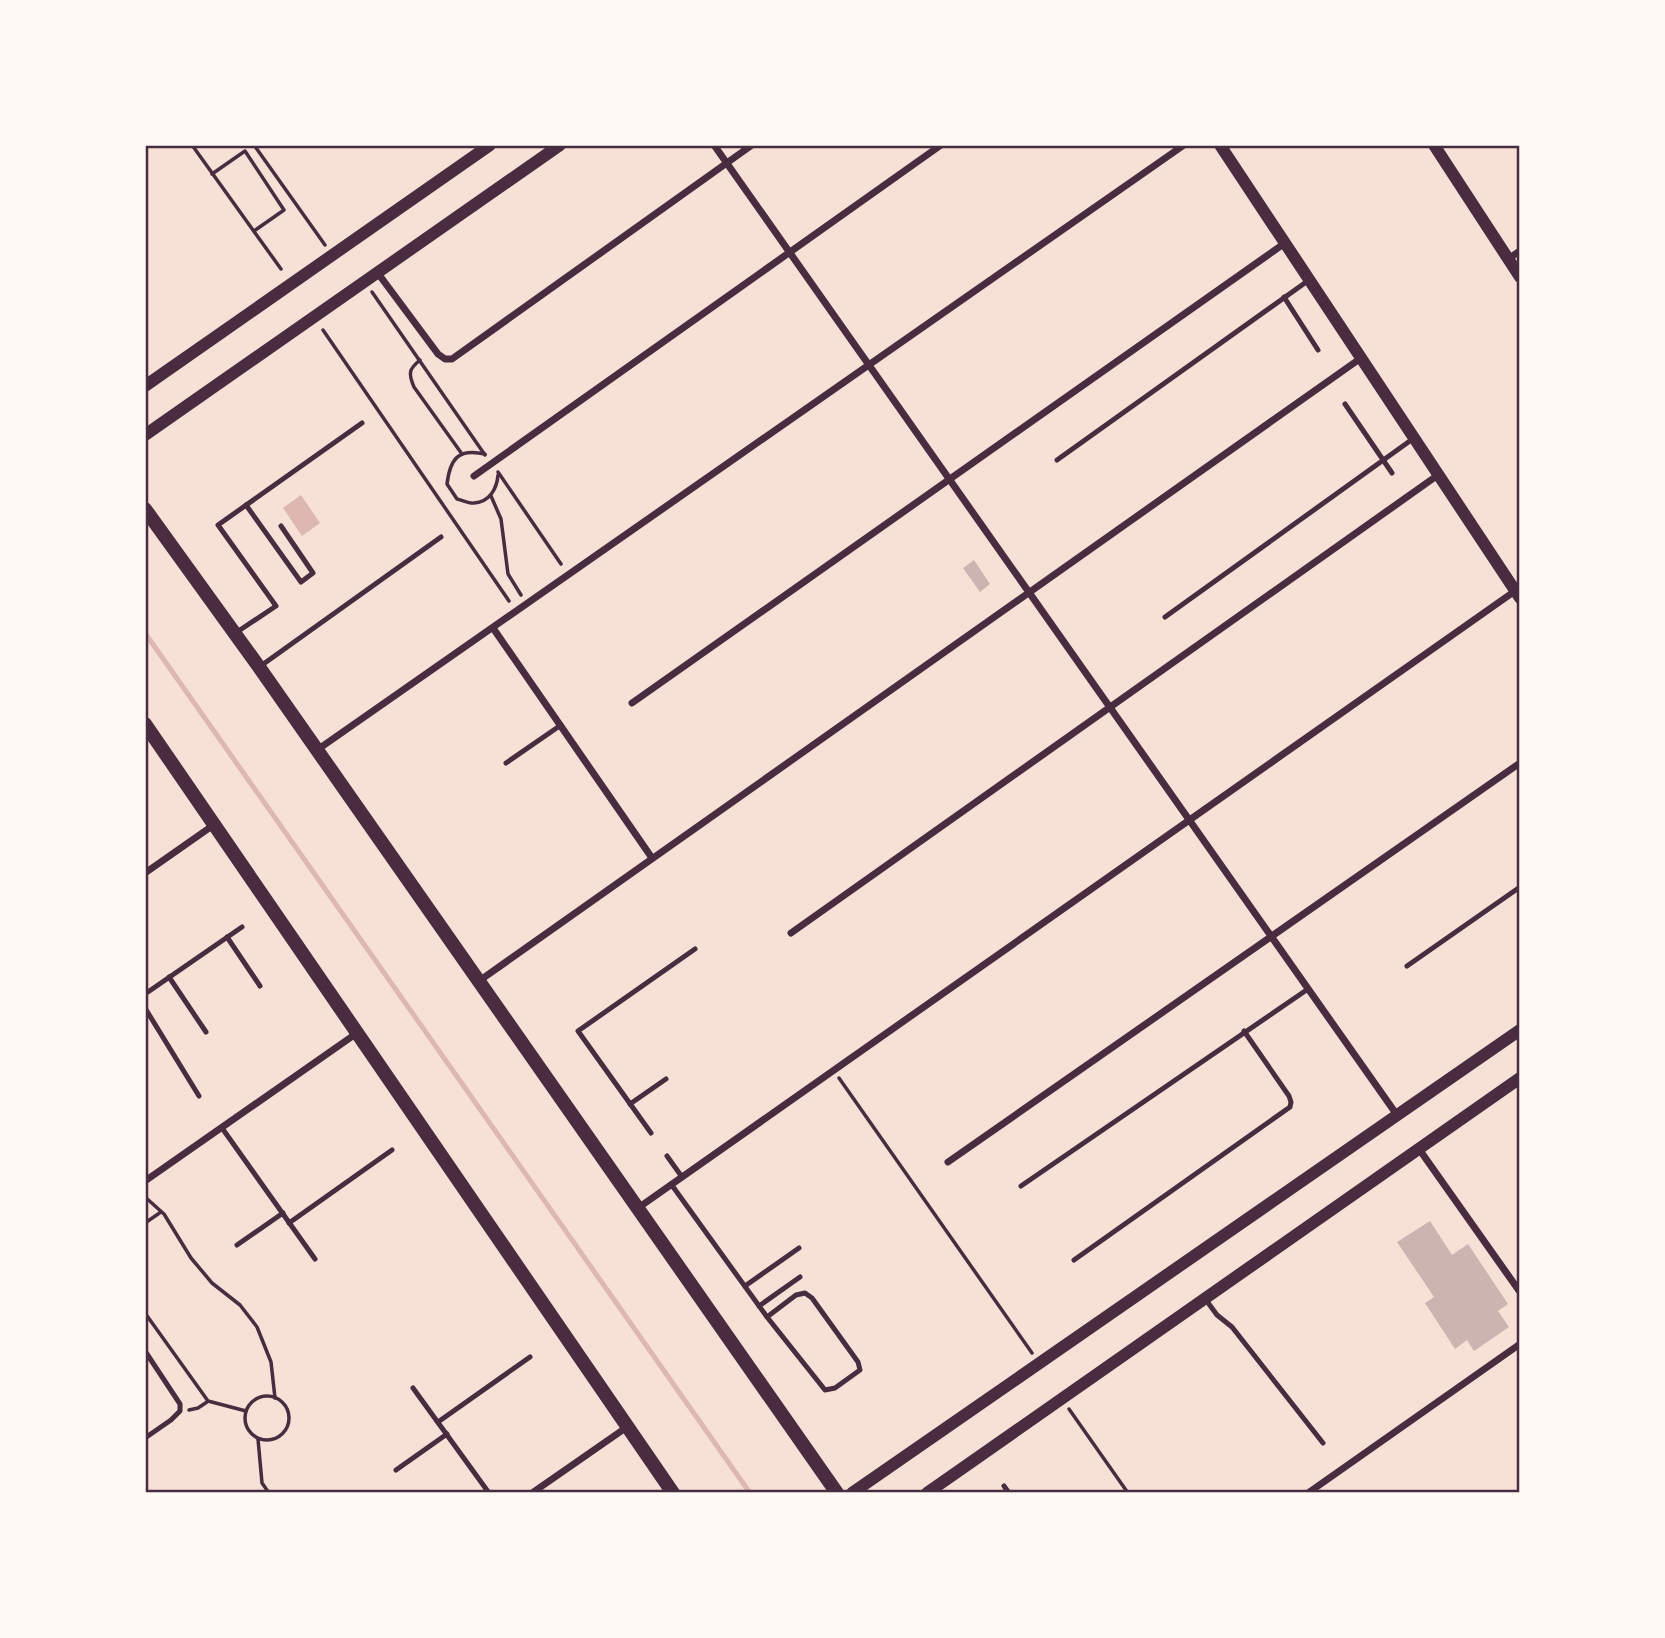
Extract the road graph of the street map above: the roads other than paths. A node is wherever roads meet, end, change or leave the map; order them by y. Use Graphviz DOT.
graph roads {
  1 [pos="490,145"];
  2 [pos="560,145"];
  3 [pos="715,145"];
  4 [pos="752,145"];
  5 [pos="941,145"];
  6 [pos="1184,145"];
  7 [pos="1220,145"];
  8 [pos="1434,145"];
  9 [pos="727,163"];
  10 [pos="1285,243"];
  11 [pos="1520,251"];
  12 [pos="790,252"];
  13 [pos="1508,259"];
  14 [pos="377,272"];
  15 [pos="1520,277"];
  16 [pos="1309,280"];
  17 [pos="1284,297"];
  18 [pos="1318,350"];
  19 [pos="1361,358"];
  20 [pos="869,365"];
  21 [pos="145,386"];
  22 [pos="1345,404"];
  23 [pos="362,423"];
  24 [pos="145,435"];
  25 [pos="1414,438"];
  26 [pos="1057,460"];
  27 [pos="1383,460"];
  28 [pos="1392,474"];
  29 [pos="1438,475"];
  30 [pos="474,476"];
  31 [pos="949,479"];
  32 [pos="246,505"];
  33 [pos="145,509"];
  34 [pos="281,526"];
  35 [pos="441,537"];
  36 [pos="1029,592"];
  37 [pos="1518,594"];
  38 [pos="1165,617"];
  39 [pos="493,628"];
  40 [pos="235,633"];
  41 [pos="259,667"];
  42 [pos="632,703"];
  43 [pos="1110,707"];
  44 [pos="145,724"];
  45 [pos="561,725"];
  46 [pos="317,750"];
  47 [pos="506,763"];
  48 [pos="1520,763"];
  49 [pos="1189,820"];
  50 [pos="215,824"];
  51 [pos="652,858"];
  52 [pos="145,873"];
  53 [pos="1520,887"];
  54 [pos="242,927"];
  55 [pos="791,933"];
  56 [pos="1271,936"];
  57 [pos="227,937"];
  58 [pos="695,949"];
  59 [pos="1407,966"];
  60 [pos="169,977"];
  61 [pos="479,981"];
  62 [pos="260,985"];
  63 [pos="1308,989"];
  64 [pos="145,994"];
  65 [pos="145,1008"];
  66 [pos="1520,1030"];
  67 [pos="1244,1031"];
  68 [pos="206,1032"];
  69 [pos="358,1033"];
  70 [pos="1520,1078"];
  71 [pos="666,1079"];
  72 [pos="199,1096"];
  73 [pos="630,1104"];
  74 [pos="1397,1115"];
  75 [pos="222,1128"];
  76 [pos="650,1133"];
  77 [pos="1419,1149"];
  78 [pos="392,1150"];
  79 [pos="667,1156"];
  80 [pos="948,1162"];
  81 [pos="682,1177"];
  82 [pos="145,1181"];
  83 [pos="671,1184"];
  84 [pos="1021,1186"];
  85 [pos="638,1208"];
  86 [pos="282,1213"];
  87 [pos="289,1223"];
  88 [pos="237,1245"];
  89 [pos="799,1248"];
  90 [pos="315,1259"];
  91 [pos="1074,1260"];
  92 [pos="800,1276"];
  93 [pos="745,1286"];
  94 [pos="1520,1292"];
  95 [pos="1205,1298"];
  96 [pos="759,1306"];
  97 [pos="767,1317"];
  98 [pos="1520,1344"];
  99 [pos="145,1351"];
  100 [pos="530,1357"];
  101 [pos="413,1388"];
  102 [pos="438,1422"];
  103 [pos="627,1426"];
  104 [pos="447,1434"];
  105 [pos="145,1438"];
  106 [pos="1323,1443"];
  107 [pos="396,1470"];
  108 [pos="1004,1486"];
  109 [pos="489,1493"];
  110 [pos="532,1493"];
  111 [pos="673,1493"];
  112 [pos="836,1493"];
  113 [pos="852,1493"];
  114 [pos="927,1493"];
  115 [pos="1009,1493"];
  116 [pos="1308,1493"];
  1 -- 21 [label="street"];
  2 -- 14 [label="street"];
  3 -- 9 [label="street"];
  4 -- 9 [label="street"];
  5 -- 12 [label="street"];
  6 -- 20 [label="street"];
  7 -- 10 [label="street"];
  8 -- 13 [label="street"];
  9 -- 12 [label="street"];
  9 -- 14 [label="street"];
  10 -- 16 [label="street"];
  10 -- 31 [label="street"];
  11 -- 13 [label="street"];
  12 -- 20 [label="street"];
  12 -- 30 [label="street"];
  13 -- 15 [label="street"];
  14 -- 24 [label="street"];
  16 -- 17 [label="lane"];
  16 -- 19 [label="street"];
  17 -- 18 [label="lane"];
  17 -- 26 [label="lane"];
  19 -- 25 [label="street"];
  19 -- 36 [label="street"];
  20 -- 31 [label="street"];
  20 -- 39 [label="street"];
  22 -- 27 [label="lane"];
  23 -- 32 [label="lane"];
  25 -- 27 [label="lane"];
  25 -- 29 [label="street"];
  27 -- 28 [label="lane"];
  27 -- 38 [label="lane"];
  29 -- 37 [label="street"];
  29 -- 43 [label="street"];
  31 -- 36 [label="street"];
  31 -- 42 [label="street"];
  32 -- 34 [label="lane"];
  32 -- 40 [label="lane"];
  33 -- 40 [label="main road"];
  35 -- 41 [label="lane"];
  36 -- 43 [label="street"];
  36 -- 51 [label="street"];
  37 -- 49 [label="street"];
  39 -- 45 [label="street"];
  39 -- 46 [label="street"];
  40 -- 41 [label="main road"];
  41 -- 46 [label="main road"];
  43 -- 49 [label="street"];
  43 -- 55 [label="street"];
  44 -- 50 [label="main road"];
  45 -- 47 [label="lane"];
  45 -- 51 [label="street"];
  46 -- 61 [label="main road"];
  48 -- 56 [label="street"];
  49 -- 56 [label="street"];
  49 -- 81 [label="street"];
  50 -- 52 [label="street"];
  50 -- 69 [label="main road"];
  51 -- 61 [label="street"];
  53 -- 59 [label="lane"];
  54 -- 57 [label="lane"];
  56 -- 63 [label="street"];
  56 -- 80 [label="street"];
  57 -- 60 [label="lane"];
  57 -- 62 [label="lane"];
  58 -- 73 [label="lane"];
  60 -- 64 [label="lane"];
  60 -- 68 [label="lane"];
  61 -- 85 [label="main road"];
  63 -- 67 [label="lane"];
  63 -- 74 [label="street"];
  65 -- 72 [label="lane"];
  66 -- 74 [label="street"];
  67 -- 84 [label="lane"];
  67 -- 91 [label="lane"];
  69 -- 75 [label="street"];
  69 -- 103 [label="main road"];
  70 -- 77 [label="street"];
  71 -- 73 [label="lane"];
  73 -- 76 [label="lane"];
  74 -- 113 [label="street"];
  75 -- 82 [label="street"];
  75 -- 86 [label="lane"];
  77 -- 94 [label="street"];
  77 -- 95 [label="street"];
  78 -- 87 [label="lane"];
  79 -- 81 [label="lane"];
  81 -- 83 [label="street"];
  83 -- 85 [label="street"];
  83 -- 93 [label="lane"];
  85 -- 112 [label="main road"];
  86 -- 87 [label="lane"];
  86 -- 88 [label="lane"];
  87 -- 90 [label="lane"];
  89 -- 93 [label="lane"];
  92 -- 96 [label="lane"];
  93 -- 96 [label="lane"];
  95 -- 106 [label="lane"];
  95 -- 114 [label="street"];
  96 -- 97 [label="lane"];
  97 -- 97 [label="lane"];
  98 -- 116 [label="street"];
  99 -- 105 [label="lane"];
  100 -- 102 [label="lane"];
  101 -- 102 [label="lane"];
  102 -- 104 [label="lane"];
  103 -- 110 [label="street"];
  103 -- 111 [label="main road"];
  104 -- 107 [label="lane"];
  104 -- 109 [label="lane"];
  108 -- 115 [label="lane"];
}
